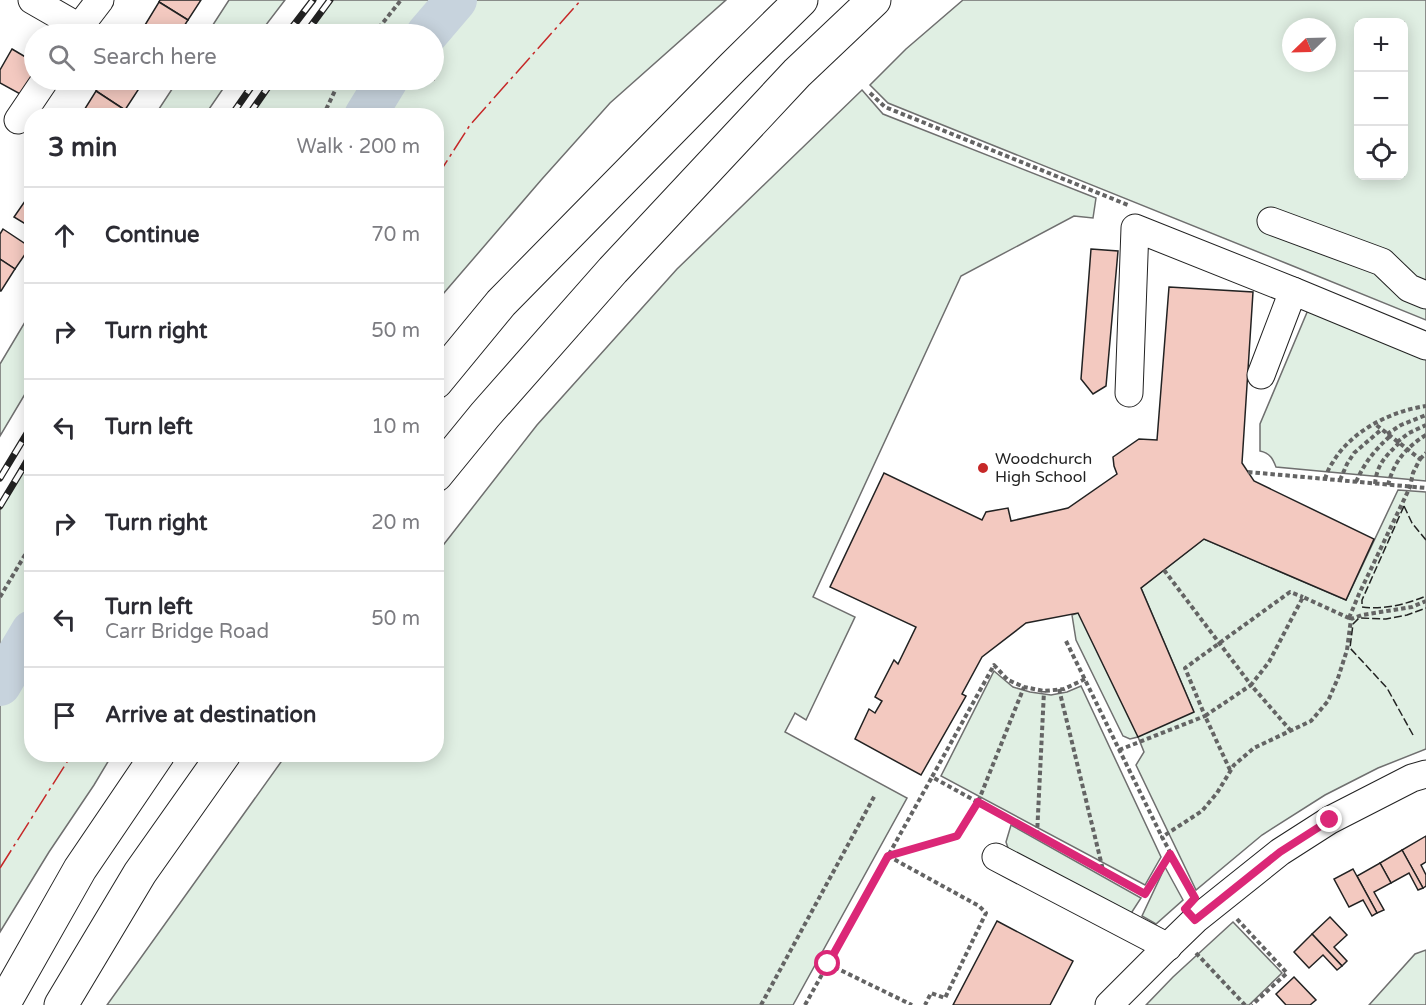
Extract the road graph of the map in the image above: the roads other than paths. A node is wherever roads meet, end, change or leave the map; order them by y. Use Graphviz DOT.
graph roads {
  1 [pos="32,0"];
  2 [pos="100,0"];
  3 [pos="783,0"];
  4 [pos="801,0"];
  5 [pos="874,0"];
  6 [pos="893,0"];
  7 [pos="67,24"];
  8 [pos="82,24"];
  9 [pos="733,67"];
  10 [pos="797,72"];
  11 [pos="38,90"];
  12 [pos="26,108"];
  13 [pos="24,111"];
  14 [pos="18,120"];
  15 [pos="1270,220"];
  16 [pos="1293,291"];
  17 [pos="1426,295"];
  18 [pos="1426,346"];
  19 [pos="444,372"];
  20 [pos="1261,375"];
  21 [pos="1129,393"];
  22 [pos="444,465"];
  23 [pos="153,762"];
  24 [pos="218,762"];
  25 [pos="1426,774"];
  26 [pos="996,856"];
  27 [pos="1181,934"];
  28 [pos="3,1005"];
  29 [pos="61,1005"];
  30 [pos="1109,1005"];
  1 -- 7 [label="street"];
  2 -- 8 [label="street"];
  3 -- 9 [label="highway"];
  4 -- 9 [label="highway"];
  5 -- 10 [label="highway"];
  6 -- 10 [label="highway"];
  9 -- 19 [label="highway"];
  10 -- 22 [label="highway"];
  11 -- 12 [label="street"];
  13 -- 14 [label="street"];
  15 -- 17 [label="street"];
  16 -- 18 [label="street"];
  16 -- 20 [label="street"];
  16 -- 21 [label="street"];
  23 -- 28 [label="highway"];
  24 -- 29 [label="highway"];
  25 -- 27 [label="street"];
  26 -- 27 [label="street"];
  27 -- 30 [label="street"];
}
